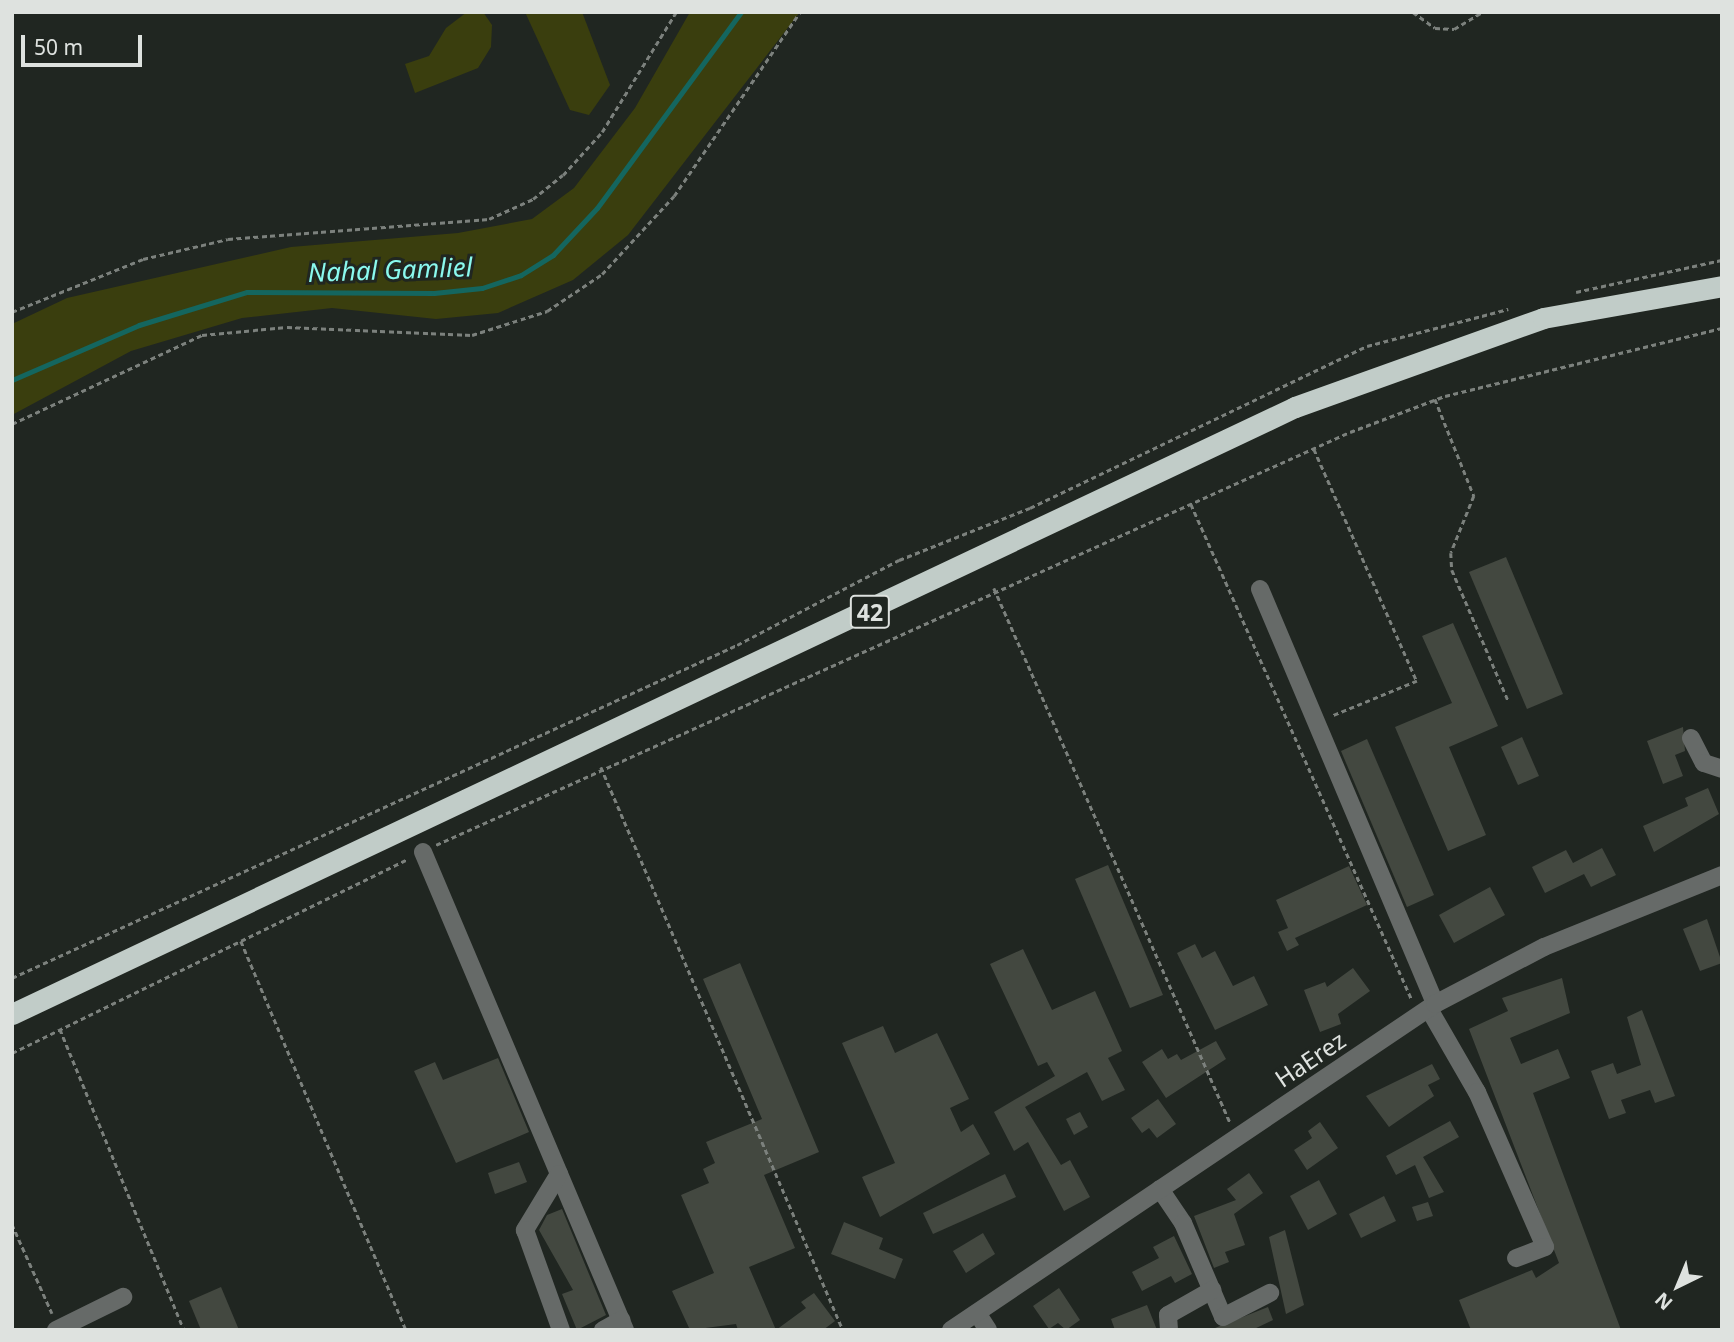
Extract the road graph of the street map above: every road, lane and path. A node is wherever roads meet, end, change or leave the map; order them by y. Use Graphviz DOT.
graph roads {
  1 [pos="676,12"];
  2 [pos="800,12"];
  3 [pos="1413,12"];
  4 [pos="1482,12"];
  5 [pos="1722,286"];
  6 [pos="12,312"];
  7 [pos="1722,328"];
  8 [pos="1435,399"];
  9 [pos="12,424"];
  10 [pos="1314,449"];
  11 [pos="1191,504"];
  12 [pos="994,588"];
  13 [pos="1260,589"];
  14 [pos="1508,700"];
  15 [pos="1316,722"];
  16 [pos="1690,738"];
  17 [pos="601,767"];
  18 [pos="1722,769"];
  19 [pos="423,852"];
  20 [pos="1722,875"];
  21 [pos="241,941"];
  22 [pos="1428,1010"];
  23 [pos="12,1014"];
  24 [pos="60,1030"];
  25 [pos="12,1053"];
  26 [pos="1237,1138"];
  27 [pos="559,1174"];
  28 [pos="1160,1189"];
  29 [pos="12,1224"];
  30 [pos="1516,1258"];
  31 [pos="1212,1290"];
  32 [pos="1270,1293"];
  33 [pos="123,1297"];
  34 [pos="977,1312"];
  35 [pos="623,1325"];
  36 [pos="57,1328"];
  37 [pos="184,1330"];
  38 [pos="406,1330"];
  39 [pos="561,1330"];
  40 [pos="603,1330"];
  41 [pos="843,1330"];
  42 [pos="951,1330"];
  43 [pos="988,1330"];
  44 [pos="1169,1330"];
  1 -- 6 [label="path"];
  2 -- 9 [label="path"];
  3 -- 4 [label="path"];
  5 -- 23 [label="highway, 42"];
  7 -- 8 [label="path"];
  8 -- 10 [label="path"];
  8 -- 14 [label="path"];
  10 -- 11 [label="path"];
  10 -- 15 [label="path"];
  11 -- 12 [label="path"];
  11 -- 22 [label="path"];
  12 -- 17 [label="path"];
  12 -- 26 [label="path"];
  13 -- 15 [label="street"];
  15 -- 22 [label="street"];
  16 -- 18 [label="street"];
  17 -- 19 [label="path"];
  17 -- 41 [label="path"];
  19 -- 21 [label="path"];
  19 -- 27 [label="street"];
  20 -- 22 [label="street, HaErez"];
  21 -- 24 [label="path"];
  21 -- 38 [label="path"];
  22 -- 26 [label="street, HaErez"];
  22 -- 30 [label="street"];
  24 -- 25 [label="path"];
  24 -- 37 [label="path"];
  26 -- 28 [label="street, HaErez"];
  27 -- 35 [label="street"];
  27 -- 39 [label="street"];
  28 -- 31 [label="street"];
  28 -- 34 [label="street, HaErez"];
  29 -- 36 [label="path"];
  31 -- 32 [label="street"];
  31 -- 44 [label="street"];
  33 -- 36 [label="street"];
  34 -- 42 [label="street, HaErez"];
  34 -- 43 [label="street"];
  35 -- 40 [label="street"];
}
